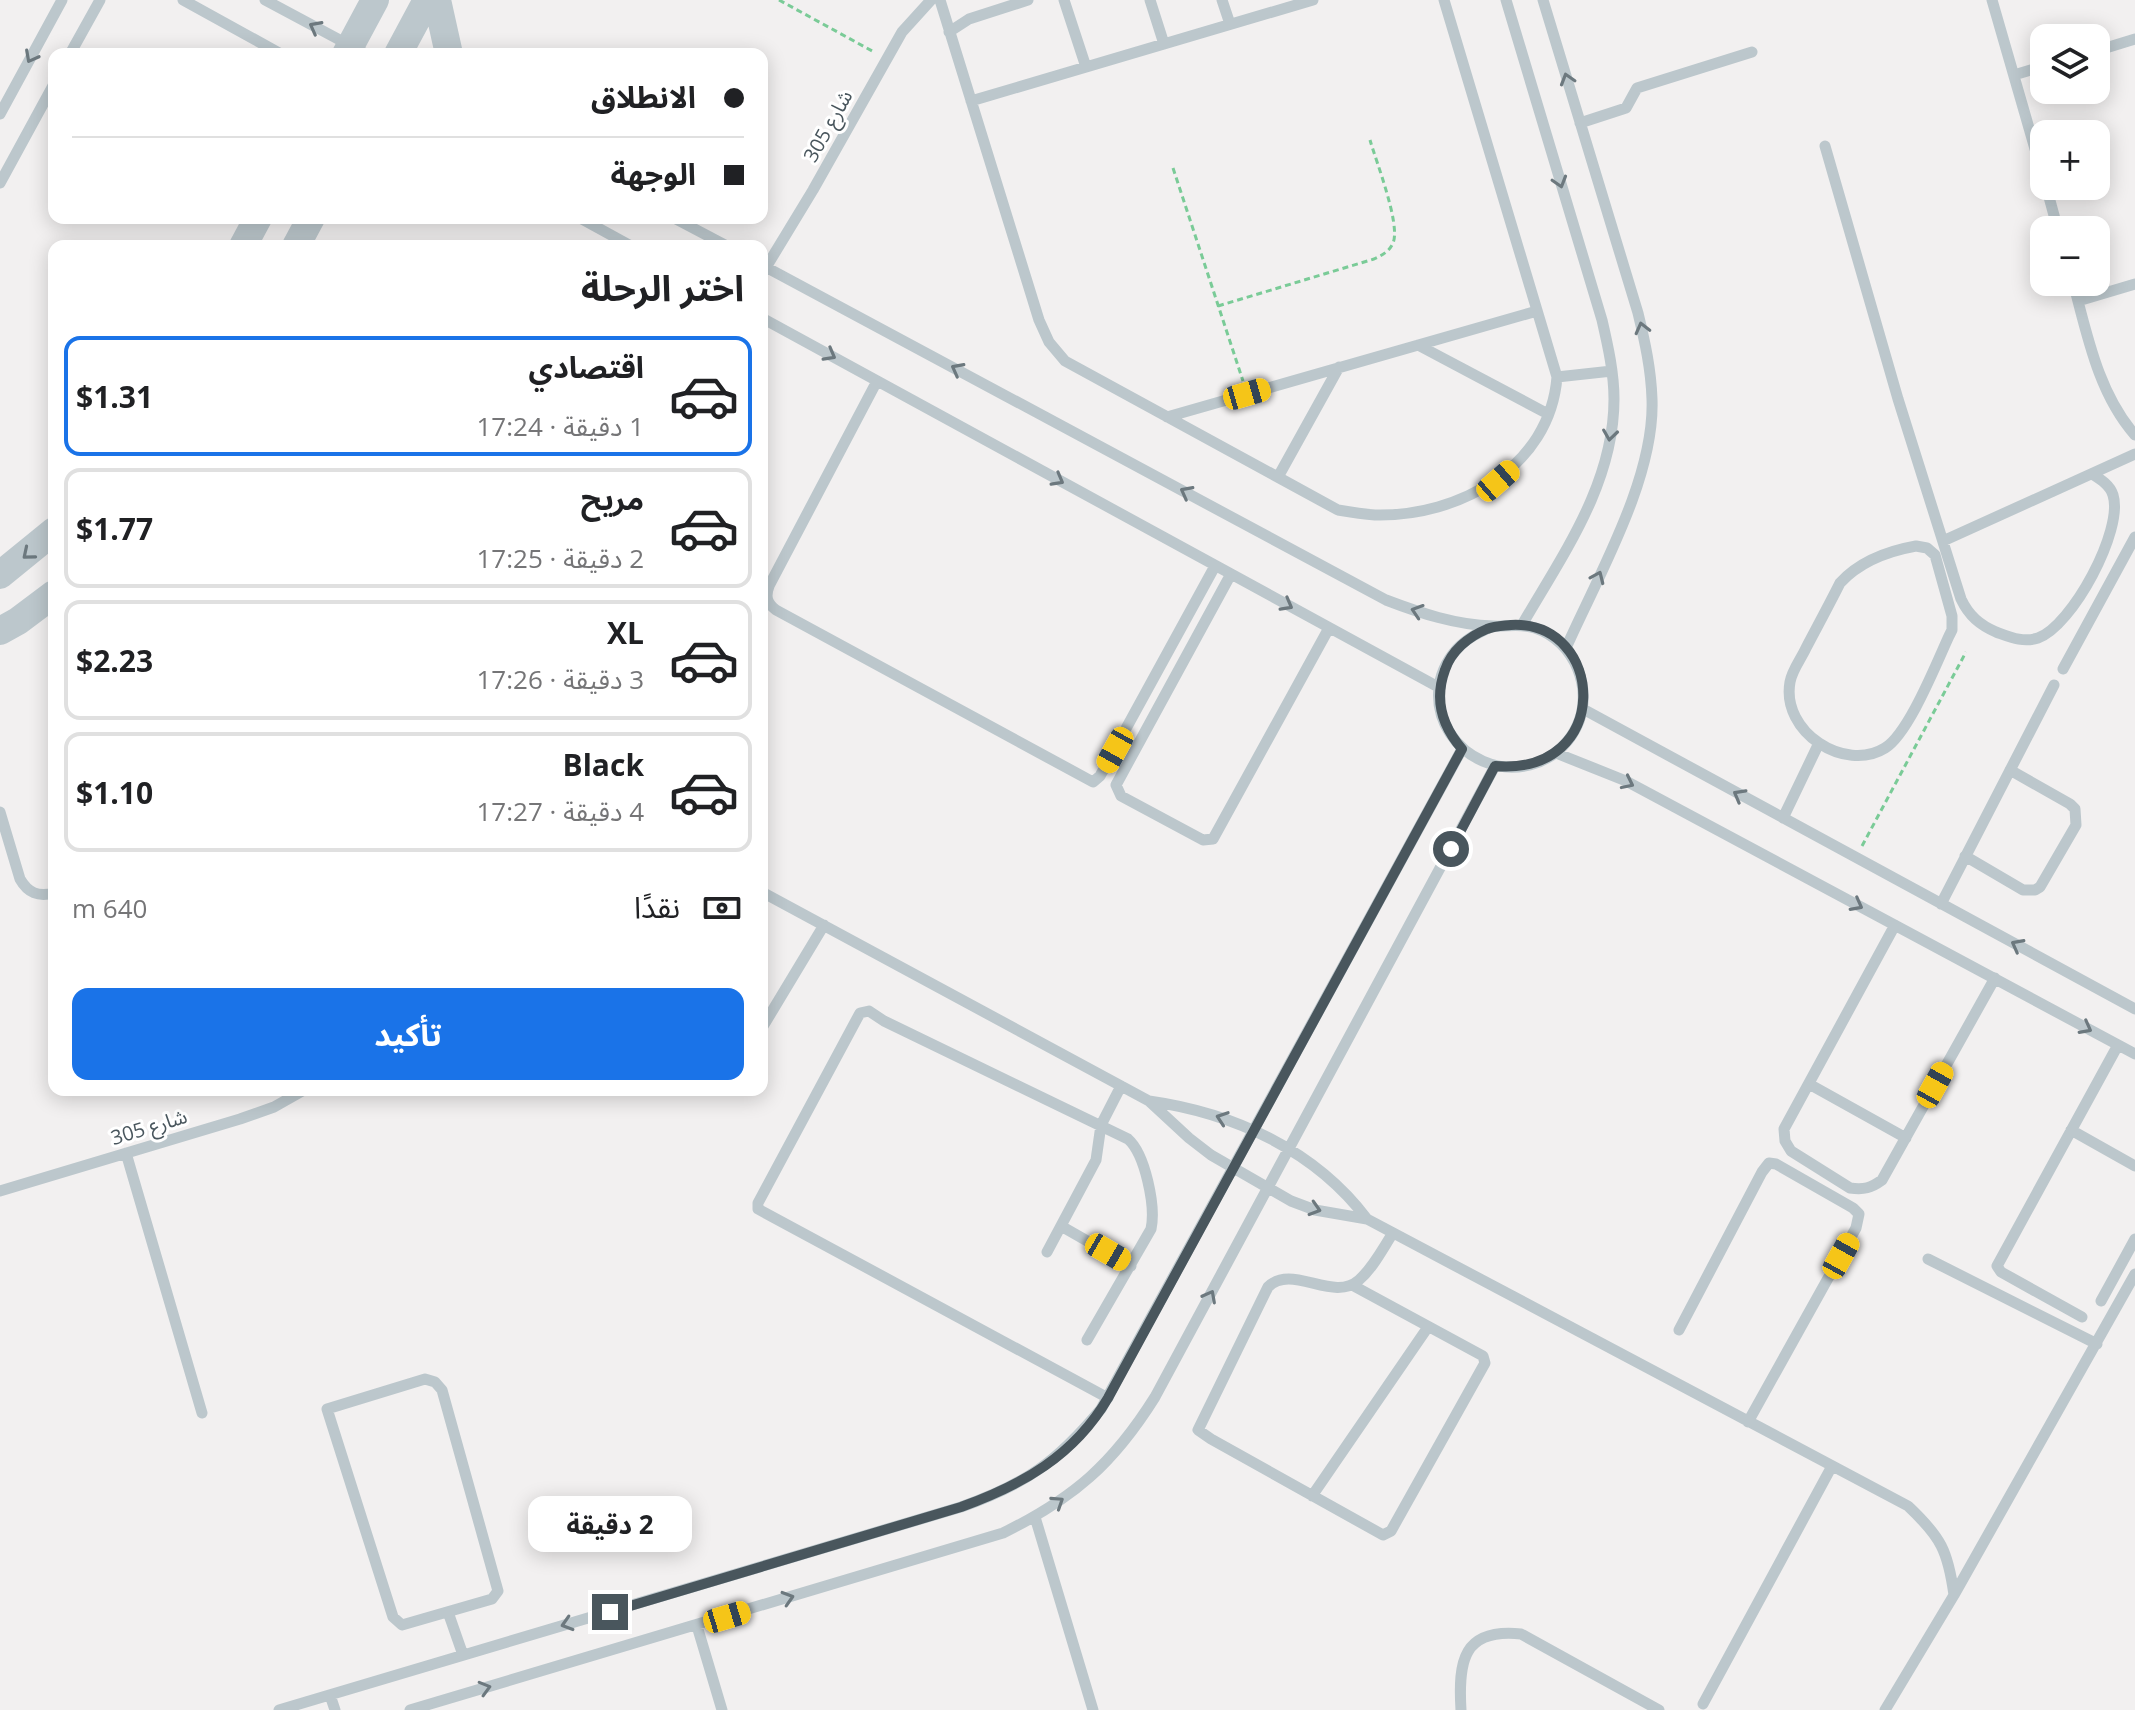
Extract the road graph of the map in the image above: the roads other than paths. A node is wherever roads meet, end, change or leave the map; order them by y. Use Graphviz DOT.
graph roads {
  1 [pos="62,0"];
  2 [pos="100,0"];
  3 [pos="183,0"];
  4 [pos="265,0"];
  5 [pos="375,0"];
  6 [pos="427,0"];
  7 [pos="437,0"];
  8 [pos="931,0"];
  9 [pos="940,0"];
  10 [pos="1028,0"];
  11 [pos="1064,0"];
  12 [pos="1150,0"];
  13 [pos="1222,0"];
  14 [pos="1313,0"];
  15 [pos="1444,0"];
  16 [pos="1506,0"];
  17 [pos="1543,0"];
  18 [pos="1992,0"];
  19 [pos="1230,24"];
  20 [pos="949,32"];
  21 [pos="2135,39"];
  22 [pos="1164,44"];
  23 [pos="2110,47"];
  24 [pos="73,48"];
  25 [pos="270,48"];
  26 [pos="349,48"];
  27 [pos="355,48"];
  28 [pos="401,48"];
  29 [pos="448,48"];
  30 [pos="1752,52"];
  31 [pos="1086,67"];
  32 [pos="2030,70"];
  33 [pos="2014,75"];
  34 [pos="48,95"];
  35 [pos="971,101"];
  36 [pos="0,114"];
  37 [pos="1580,123"];
  38 [pos="2030,131"];
  39 [pos="1825,146"];
  40 [pos="0,183"];
  41 [pos="591,224"];
  42 [pos="685,224"];
  43 [pos="620,240"];
  44 [pos="716,240"];
  45 [pos="768,260"];
  46 [pos="768,271"];
  47 [pos="2135,284"];
  48 [pos="2077,296"];
  49 [pos="2078,301"];
  50 [pos="1537,311"];
  51 [pos="768,321"];
  52 [pos="1418,345"];
  53 [pos="1339,367"];
  54 [pos="1612,371"];
  55 [pos="1557,377"];
  56 [pos="877,381"];
  57 [pos="1548,414"];
  58 [pos="1167,417"];
  59 [pos="2135,435"];
  60 [pos="2135,454"];
  61 [pos="2092,474"];
  62 [pos="1278,477"];
  63 [pos="48,536"];
  64 [pos="2135,537"];
  65 [pos="1943,541"];
  66 [pos="1215,566"];
  67 [pos="1231,574"];
  68 [pos="0,575"];
  69 [pos="768,589"];
  70 [pos="48,598"];
  71 [pos="768,601"];
  72 [pos="1522,625"];
  73 [pos="1493,626"];
  74 [pos="1329,628"];
  75 [pos="0,631"];
  76 [pos="1566,648"];
  77 [pos="2063,669"];
  78 [pos="2054,685"];
  79 [pos="1440,688"];
  80 [pos="1583,709"];
  81 [pos="1819,743"];
  82 [pos="1462,749"];
  83 [pos="1556,753"];
  84 [pos="1495,766"];
  85 [pos="2010,770"];
  86 [pos="0,812"];
  87 [pos="1783,818"];
  88 [pos="1965,856"];
  89 [pos="48,894"];
  90 [pos="768,895"];
  91 [pos="1941,904"];
  92 [pos="824,925"];
  93 [pos="1895,925"];
  94 [pos="1995,978"];
  95 [pos="2135,1009"];
  96 [pos="768,1018"];
  97 [pos="2118,1045"];
  98 [pos="2135,1054"];
  99 [pos="1809,1084"];
  100 [pos="1121,1086"];
  101 [pos="293,1096"];
  102 [pos="1149,1101"];
  103 [pos="1101,1125"];
  104 [pos="1254,1130"];
  105 [pos="2071,1130"];
  106 [pos="1906,1138"];
  107 [pos="1290,1150"];
  108 [pos="126,1153"];
  109 [pos="2135,1166"];
  110 [pos="1234,1169"];
  111 [pos="1268,1186"];
  112 [pos="0,1191"];
  113 [pos="1367,1219"];
  114 [pos="1061,1226"];
  115 [pos="1393,1233"];
  116 [pos="2135,1239"];
  117 [pos="1047,1252"];
  118 [pos="1928,1259"];
  119 [pos="1131,1266"];
  120 [pos="2135,1274"];
  121 [pos="1352,1285"];
  122 [pos="2101,1301"];
  123 [pos="2082,1317"];
  124 [pos="1428,1327"];
  125 [pos="1679,1330"];
  126 [pos="1087,1340"];
  127 [pos="2097,1344"];
  128 [pos="1108,1398"];
  129 [pos="202,1413"];
  130 [pos="1748,1422"];
  131 [pos="1832,1466"];
  132 [pos="1312,1496"];
  133 [pos="1035,1517"];
  134 [pos="1954,1595"];
  135 [pos="448,1612"];
  136 [pos="697,1626"];
  137 [pos="463,1655"];
  138 [pos="330,1695"];
  139 [pos="1703,1704"];
  140 [pos="279,1710"];
  141 [pos="335,1710"];
  142 [pos="410,1710"];
  143 [pos="722,1710"];
  144 [pos="1093,1710"];
  145 [pos="1461,1710"];
  146 [pos="1659,1710"];
  147 [pos="1885,1710"];
  1 -- 36 [label="lane, one-way"];
  2 -- 24 [label="lane"];
  3 -- 25 [label="lane"];
  26 -- 4 [label="lane, one-way"];
  5 -- 27 [label="street"];
  6 -- 28 [label="street"];
  7 -- 29 [label="street"];
  8 -- 45 [label="lane, شارع 305"];
  9 -- 20 [label="lane"];
  10 -- 20 [label="lane"];
  11 -- 31 [label="lane"];
  12 -- 22 [label="lane"];
  13 -- 19 [label="lane"];
  14 -- 19 [label="lane"];
  15 -- 50 [label="lane"];
  16 -- 54 [label="lane, one-way"];
  37 -- 17 [label="lane, one-way"];
  18 -- 33 [label="lane"];
  19 -- 22 [label="lane"];
  20 -- 35 [label="lane"];
  21 -- 23 [label="lane"];
  22 -- 31 [label="lane"];
  30 -- 37 [label="lane"];
  31 -- 35 [label="lane"];
  32 -- 33 [label="lane"];
  33 -- 38 [label="lane"];
  34 -- 40 [label="lane"];
  35 -- 58 [label="lane"];
  76 -- 37 [label="lane, one-way"];
  39 -- 65 [label="lane"];
  41 -- 43 [label="lane"];
  42 -- 44 [label="lane"];
  73 -- 46 [label="lane, one-way"];
  47 -- 49 [label="lane"];
  48 -- 49 [label="lane"];
  49 -- 59 [label="lane"];
  50 -- 52 [label="lane"];
  50 -- 55 [label="lane"];
  51 -- 56 [label="lane, one-way"];
  52 -- 53 [label="lane"];
  52 -- 57 [label="lane"];
  53 -- 58 [label="lane"];
  53 -- 62 [label="lane"];
  54 -- 55 [label="lane"];
  54 -- 72 [label="lane, one-way"];
  55 -- 57 [label="lane"];
  56 -- 66 [label="lane, one-way"];
  56 -- 69 [label="lane"];
  57 -- 62 [label="lane"];
  58 -- 62 [label="lane"];
  60 -- 61 [label="lane"];
  61 -- 65 [label="lane"];
  61 -- 65 [label="lane"];
  63 -- 68 [label="street, one-way"];
  64 -- 77 [label="lane"];
  66 -- 67 [label="lane"];
  66 -- 71 [label="lane"];
  67 -- 74 [label="lane, one-way"];
  67 -- 74 [label="lane"];
  70 -- 75 [label="street"];
  72 -- 73 [label="lane"];
  72 -- 76 [label="lane"];
  73 -- 79 [label="lane"];
  74 -- 79 [label="lane"];
  76 -- 80 [label="lane"];
  78 -- 85 [label="lane"];
  79 -- 82 [label="lane"];
  80 -- 83 [label="lane"];
  87 -- 80 [label="lane, one-way"];
  81 -- 81 [label="lane"];
  81 -- 87 [label="lane"];
  82 -- 84 [label="lane"];
  82 -- 104 [label="lane"];
  83 -- 84 [label="lane"];
  83 -- 93 [label="lane, one-way"];
  84 -- 107 [label="lane"];
  85 -- 88 [label="lane"];
  85 -- 88 [label="lane"];
  86 -- 89 [label="lane"];
  87 -- 91 [label="lane"];
  88 -- 91 [label="lane"];
  90 -- 92 [label="lane"];
  95 -- 91 [label="lane, one-way"];
  92 -- 96 [label="lane"];
  92 -- 100 [label="lane"];
  93 -- 94 [label="lane"];
  93 -- 99 [label="lane"];
  94 -- 97 [label="lane, one-way"];
  94 -- 106 [label="lane"];
  97 -- 98 [label="lane"];
  97 -- 105 [label="lane"];
  99 -- 106 [label="lane"];
  99 -- 106 [label="lane"];
  100 -- 102 [label="lane"];
  100 -- 103 [label="lane"];
  101 -- 108 [label="lane, شارع 305"];
  104 -- 102 [label="lane, one-way"];
  102 -- 110 [label="lane"];
  103 -- 114 [label="lane"];
  103 -- 119 [label="lane"];
  103 -- 128 [label="lane"];
  104 -- 107 [label="lane"];
  104 -- 110 [label="lane"];
  105 -- 109 [label="lane"];
  105 -- 123 [label="lane"];
  107 -- 111 [label="lane"];
  107 -- 113 [label="lane"];
  108 -- 112 [label="lane, شارع 305"];
  108 -- 129 [label="lane"];
  110 -- 111 [label="lane"];
  110 -- 128 [label="lane"];
  111 -- 113 [label="lane, one-way"];
  133 -- 111 [label="lane, one-way"];
  113 -- 115 [label="lane"];
  114 -- 117 [label="lane"];
  114 -- 119 [label="lane"];
  115 -- 121 [label="lane"];
  115 -- 130 [label="lane"];
  116 -- 122 [label="lane"];
  118 -- 127 [label="lane"];
  119 -- 126 [label="lane"];
  120 -- 127 [label="lane"];
  121 -- 124 [label="lane"];
  121 -- 132 [label="lane"];
  124 -- 132 [label="lane"];
  124 -- 132 [label="lane"];
  125 -- 130 [label="lane"];
  127 -- 134 [label="lane"];
  128 -- 137 [label="lane, one-way"];
  130 -- 131 [label="lane"];
  131 -- 134 [label="lane"];
  131 -- 139 [label="lane"];
  136 -- 133 [label="lane, one-way"];
  133 -- 144 [label="lane"];
  134 -- 147 [label="lane"];
  135 -- 135 [label="lane"];
  135 -- 137 [label="lane"];
  142 -- 136 [label="lane, one-way"];
  136 -- 143 [label="lane"];
  137 -- 138 [label="lane"];
  138 -- 140 [label="lane"];
  138 -- 141 [label="lane"];
  145 -- 146 [label="lane"];
}
